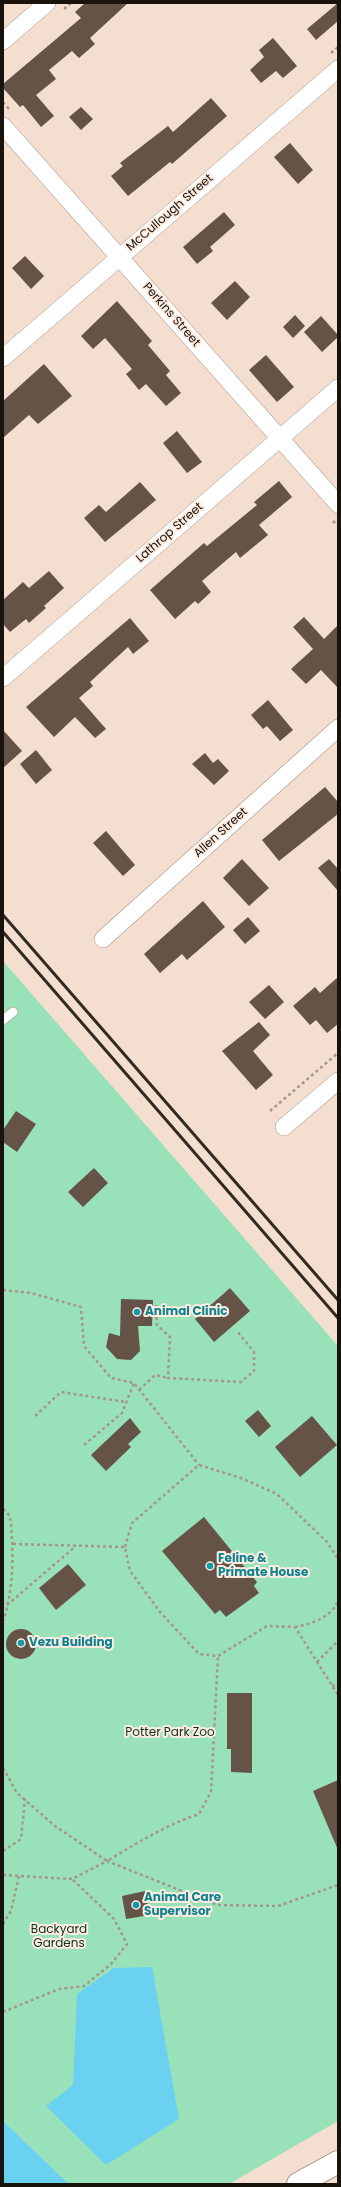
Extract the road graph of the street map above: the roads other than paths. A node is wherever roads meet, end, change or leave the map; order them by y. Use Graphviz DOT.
graph roads {
  1 [pos="47,3"];
  2 [pos="3,40"];
  3 [pos="338,69"];
  4 [pos="3,126"];
  5 [pos="119,257"];
  6 [pos="3,358"];
  7 [pos="338,388"];
  8 [pos="280,438"];
  9 [pos="338,504"];
  10 [pos="3,678"];
  11 [pos="338,728"];
  12 [pos="104,939"];
  13 [pos="13,1012"];
  14 [pos="3,1020"];
  15 [pos="338,1081"];
  16 [pos="284,1127"];
  17 [pos="338,2162"];
  18 [pos="298,2184"];
  1 -- 2 [label="street"];
  3 -- 5 [label="street, McCullough Street"];
  4 -- 5 [label="street, Perkins Street"];
  5 -- 6 [label="street, McCullough Street"];
  5 -- 8 [label="street, Perkins Street"];
  7 -- 8 [label="street, Lathrop Street"];
  8 -- 9 [label="street, Perkins Street"];
  8 -- 10 [label="street, Lathrop Street"];
  11 -- 12 [label="street, Allen Street"];
  13 -- 14 [label="lane"];
  15 -- 16 [label="street"];
  17 -- 18 [label="street"];
}
